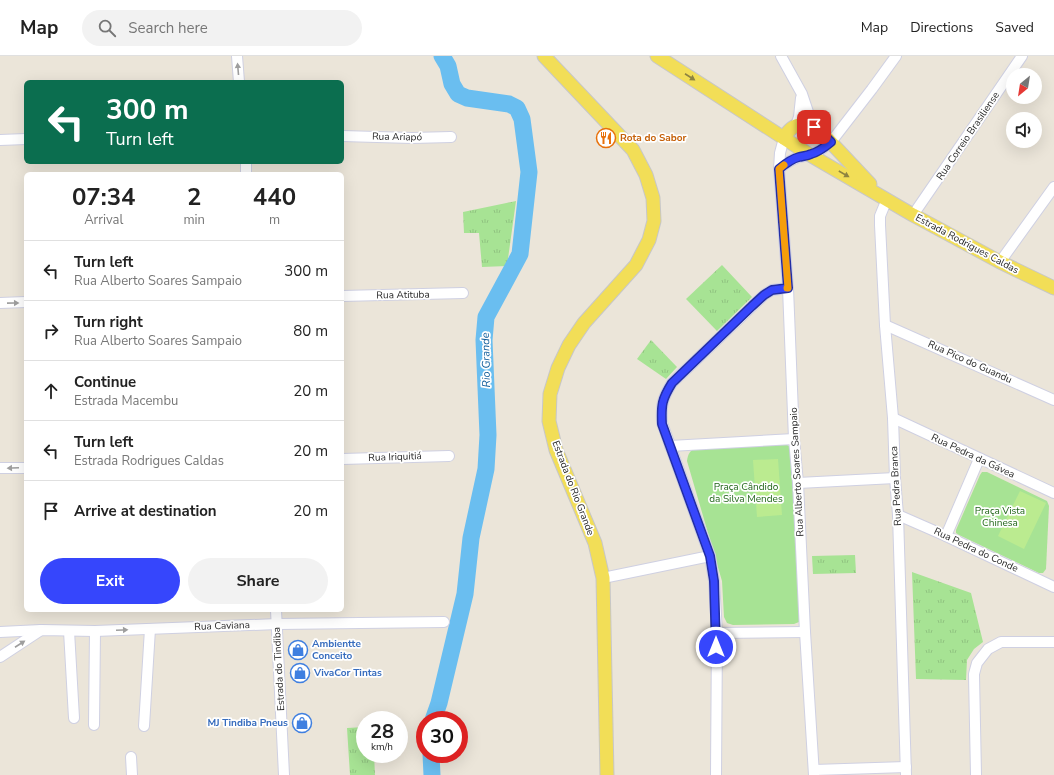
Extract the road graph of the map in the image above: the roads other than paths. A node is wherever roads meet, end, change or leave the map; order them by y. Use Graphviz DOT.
graph roads {
  1 [pos="237,56"];
  2 [pos="544,56"];
  3 [pos="657,56"];
  4 [pos="781,56"];
  5 [pos="896,56"];
  6 [pos="1022,56"];
  7 [pos="239,80"];
  8 [pos="802,94"];
  9 [pos="796,125"];
  10 [pos="822,134"];
  11 [pos="344,136"];
  12 [pos="451,138"];
  13 [pos="784,138"];
  14 [pos="24,139"];
  15 [pos="0,140"];
  16 [pos="810,155"];
  17 [pos="779,169"];
  18 [pos="1054,187"];
  19 [pos="884,198"];
  20 [pos="913,215"];
  21 [pos="1000,262"];
  22 [pos="788,288"];
  23 [pos="1054,288"];
  24 [pos="463,293"];
  25 [pos="344,296"];
  26 [pos="24,302"];
  27 [pos="0,303"];
  28 [pos="885,325"];
  29 [pos="1054,400"];
  30 [pos="893,418"];
  31 [pos="794,439"];
  32 [pos="670,446"];
  33 [pos="448,456"];
  34 [pos="979,458"];
  35 [pos="344,459"];
  36 [pos="0,468"];
  37 [pos="24,468"];
  38 [pos="895,478"];
  39 [pos="798,483"];
  40 [pos="1054,493"];
  41 [pos="898,515"];
  42 [pos="946,536"];
  43 [pos="710,556"];
  44 [pos="603,578"];
  45 [pos="1054,579"];
  46 [pos="1054,587"];
  47 [pos="1054,594"];
  48 [pos="276,612"];
  49 [pos="444,622"];
  50 [pos="277,624"];
  51 [pos="150,629"];
  52 [pos="41,630"];
  53 [pos="70,631"];
  54 [pos="95,631"];
  55 [pos="0,632"];
  56 [pos="805,632"];
  57 [pos="717,634"];
  58 [pos="1054,642"];
  59 [pos="0,657"];
  60 [pos="74,718"];
  61 [pos="94,725"];
  62 [pos="144,726"];
  63 [pos="131,757"];
  64 [pos="906,771"];
  65 [pos="814,773"];
  66 [pos="132,775"];
  67 [pos="284,775"];
  68 [pos="607,775"];
  69 [pos="716,775"];
  70 [pos="976,775"];
  7 -- 1 [label="street, one-way"];
  2 -- 44 [label="main road, Estrada do Rio Grande"];
  3 -- 13 [label="main road, Estrada Rodrigues Caldas, one-way"];
  4 -- 8 [label="street"];
  5 -- 10 [label="street"];
  6 -- 20 [label="street, Rua Correio Brasiliense"];
  8 -- 9 [label="street"];
  8 -- 10 [label="street"];
  9 -- 10 [label="main road"];
  9 -- 13 [label="main road"];
  10 -- 16 [label="street"];
  10 -- 19 [label="main road, Estrada Rodrigues Caldas"];
  11 -- 12 [label="street, Rua Ariapó"];
  13 -- 16 [label="main road, Estrada Rodrigues Caldas"];
  13 -- 17 [label="street, Rua Alberto Soares Sampaio"];
  14 -- 15 [label="street"];
  16 -- 17 [label="street"];
  16 -- 19 [label="main road, Estrada Rodrigues Caldas, one-way"];
  17 -- 22 [label="street, Rua Alberto Soares Sampaio"];
  18 -- 21 [label="street"];
  19 -- 20 [label="main road, Estrada Rodrigues Caldas"];
  19 -- 28 [label="street, Rua Pedra Branca"];
  20 -- 21 [label="main road, Estrada Rodrigues Caldas"];
  21 -- 23 [label="main road, Estrada Rodrigues Caldas"];
  22 -- 31 [label="street, Rua Alberto Soares Sampaio"];
  22 -- 32 [label="street"];
  24 -- 25 [label="street, Rua Atituba"];
  27 -- 26 [label="street, one-way"];
  28 -- 29 [label="street, Rua Pico do Guandu"];
  28 -- 30 [label="street, Rua Pedra Branca"];
  30 -- 34 [label="street, Rua Pedra da Gávea"];
  30 -- 38 [label="street, Rua Pedra Branca"];
  31 -- 32 [label="street"];
  31 -- 39 [label="street, Rua Alberto Soares Sampaio"];
  32 -- 43 [label="street"];
  33 -- 35 [label="street, Rua Iriquitiá"];
  34 -- 40 [label="street, Rua Pedra da Gávea"];
  34 -- 42 [label="street"];
  37 -- 36 [label="street, one-way"];
  38 -- 39 [label="street"];
  38 -- 41 [label="street, Rua Pedra Branca"];
  39 -- 56 [label="street, Rua Alberto Soares Sampaio"];
  41 -- 42 [label="street, Rua Pedra do Conde"];
  41 -- 64 [label="street, Rua Pedra Branca"];
  42 -- 46 [label="street, Rua Pedra do Conde"];
  43 -- 44 [label="street"];
  43 -- 57 [label="street"];
  44 -- 68 [label="main road, Estrada do Rio Grande"];
  45 -- 46 [label="street"];
  46 -- 47 [label="street"];
  48 -- 50 [label="street, Estrada do Tindiba"];
  49 -- 50 [label="street, Rua Caviana"];
  50 -- 51 [label="street, Rua Caviana"];
  50 -- 67 [label="street, Estrada do Tindiba"];
  54 -- 51 [label="street, Rua Caviana, one-way"];
  51 -- 62 [label="street"];
  52 -- 53 [label="street, Rua Caviana"];
  52 -- 55 [label="street, Rua Caviana"];
  59 -- 52 [label="street, one-way"];
  53 -- 54 [label="street, Rua Caviana"];
  53 -- 60 [label="street"];
  54 -- 61 [label="street"];
  56 -- 57 [label="street"];
  56 -- 65 [label="street, Rua Alberto Soares Sampaio"];
  57 -- 69 [label="street"];
  58 -- 70 [label="street"];
  63 -- 66 [label="street"];
  64 -- 65 [label="street"];
}
